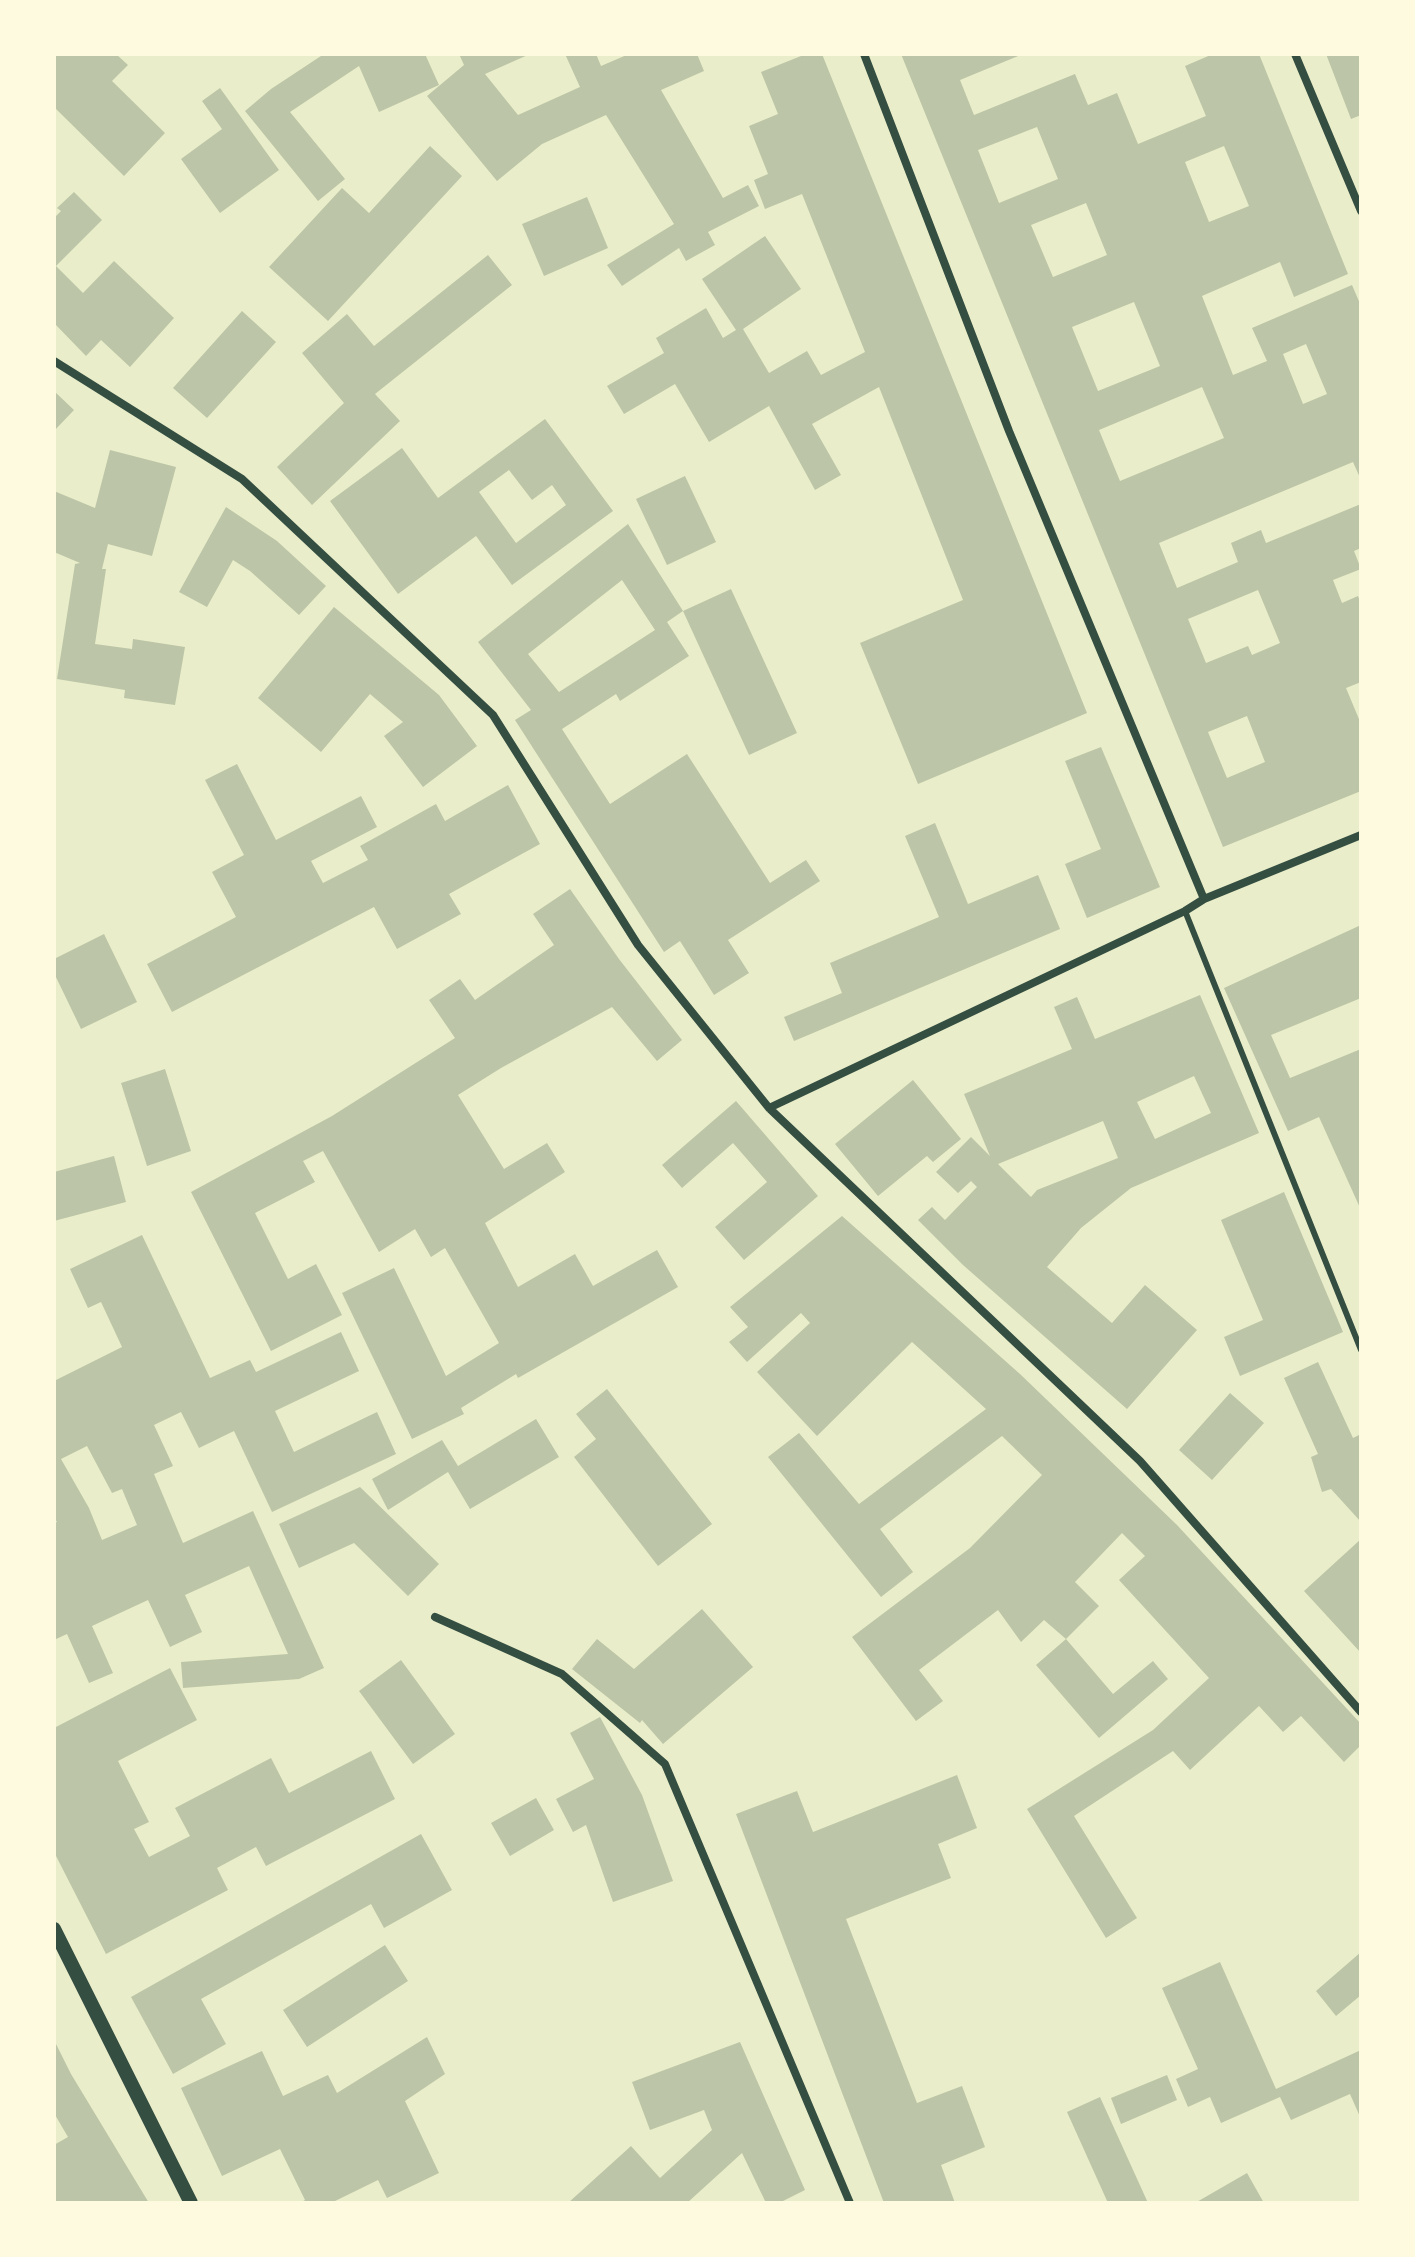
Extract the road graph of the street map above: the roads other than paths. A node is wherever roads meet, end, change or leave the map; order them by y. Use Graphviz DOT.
graph roads {
  1 [pos="864,54"];
  2 [pos="1295,54"];
  3 [pos="1361,211"];
  4 [pos="54,361"];
  5 [pos="1361,835"];
  6 [pos="1204,899"];
  7 [pos="1185,911"];
  8 [pos="769,1108"];
  9 [pos="1361,1350"];
  10 [pos="435,1617"];
  11 [pos="1361,1712"];
  12 [pos="54,1929"];
  13 [pos="191,2203"];
  14 [pos="850,2203"];
  1 -- 6 [label="street"];
  2 -- 3 [label="street"];
  4 -- 8 [label="street"];
  5 -- 6 [label="street"];
  6 -- 7 [label="street"];
  7 -- 8 [label="street"];
  7 -- 9 [label="lane"];
  8 -- 11 [label="street"];
  10 -- 14 [label="street"];
  12 -- 13 [label="street"];
}
